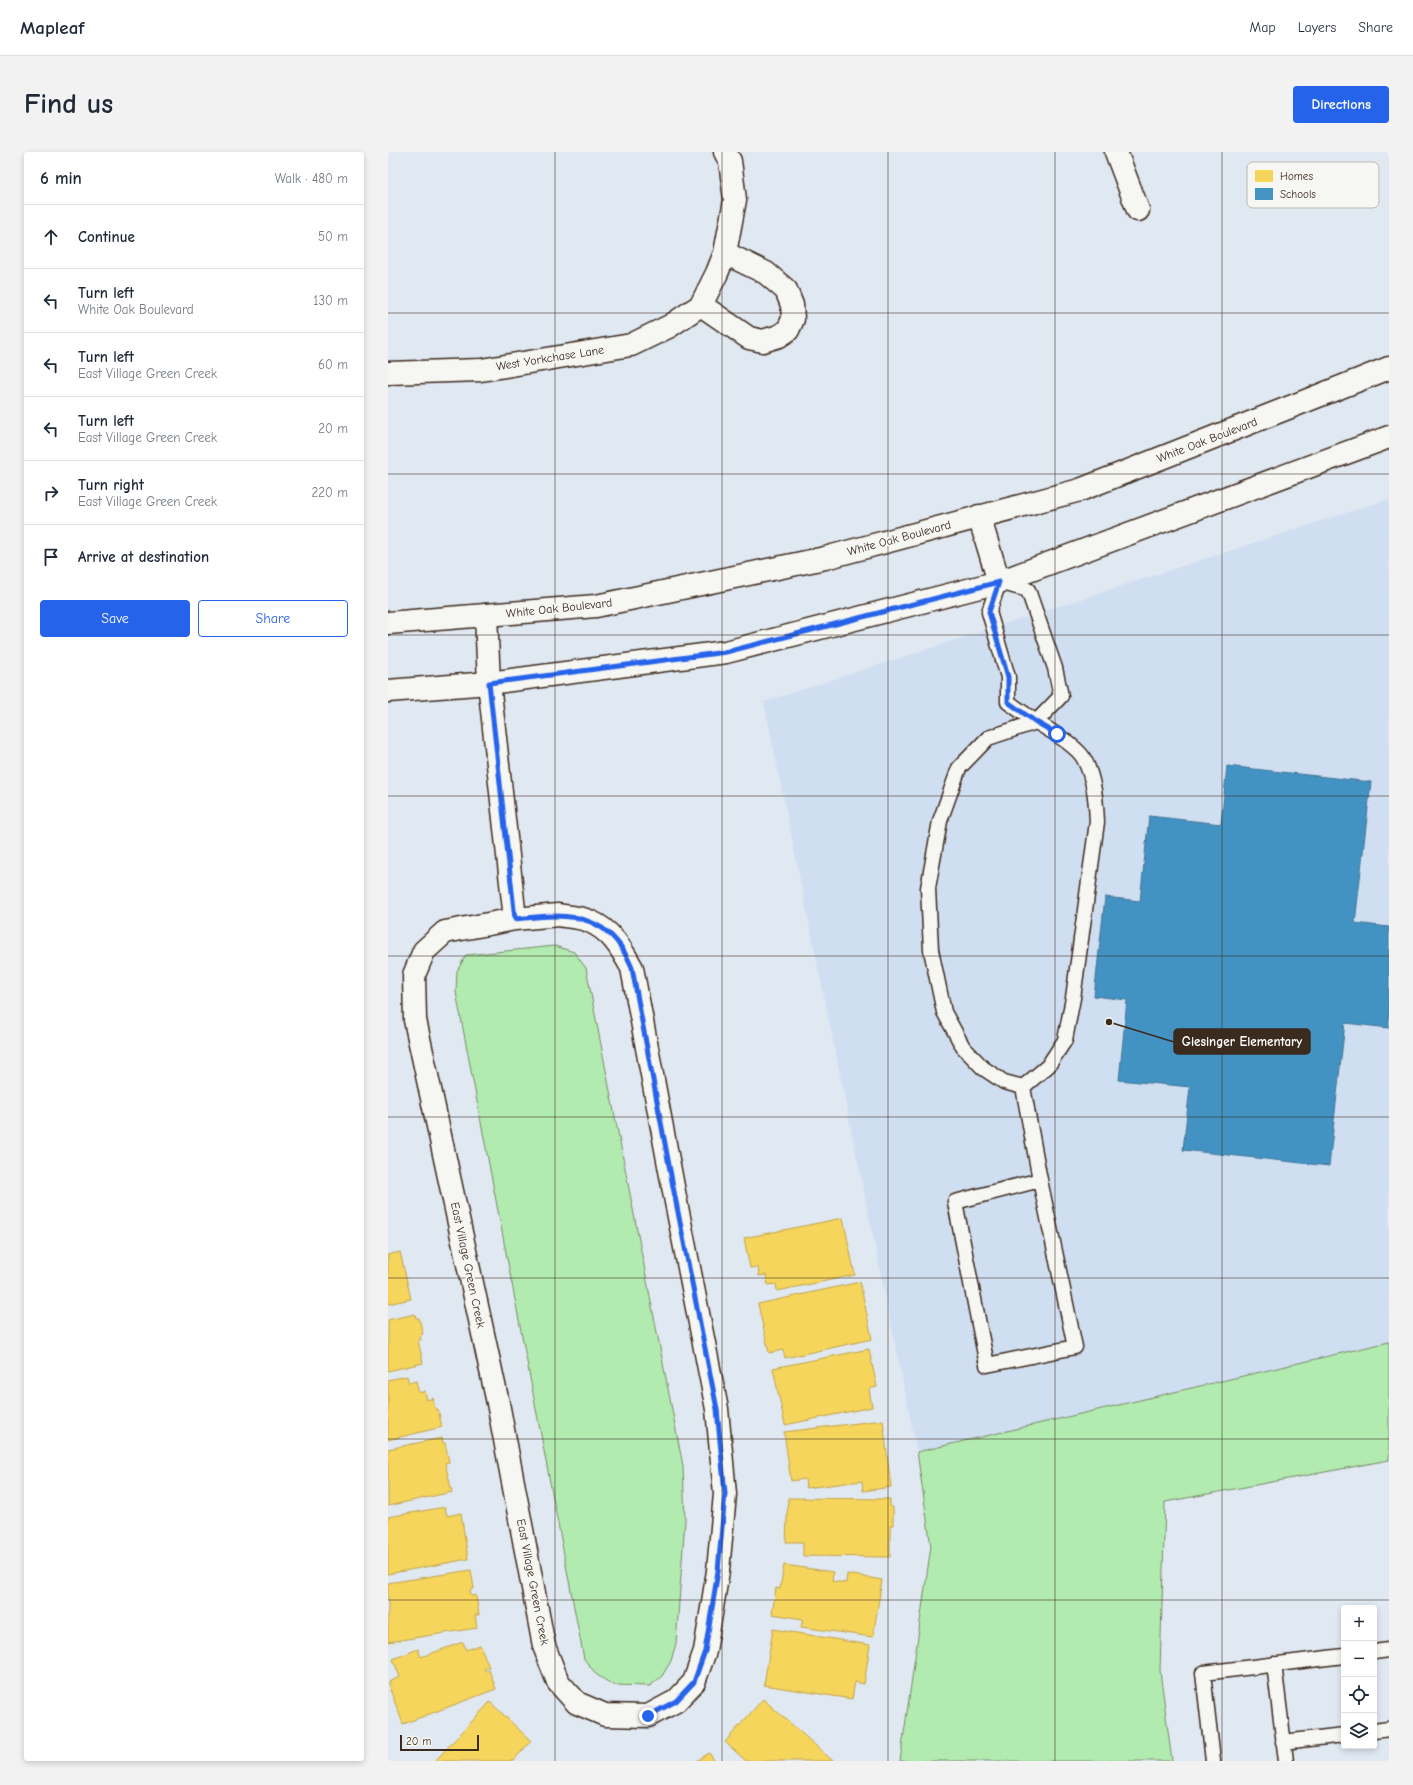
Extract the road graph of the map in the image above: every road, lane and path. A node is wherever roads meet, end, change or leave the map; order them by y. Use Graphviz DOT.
graph roads {
  1 [pos="725,152"];
  2 [pos="1116,152"];
  3 [pos="1138,210"];
  4 [pos="725,252"];
  5 [pos="701,305"];
  6 [pos="1389,368"];
  7 [pos="388,372"];
  8 [pos="1389,437"];
  9 [pos="980,516"];
  10 [pos="999,582"];
  11 [pos="486,615"];
  12 [pos="388,623"];
  13 [pos="489,683"];
  14 [pos="388,691"];
  15 [pos="1036,722"];
  16 [pos="515,919"];
  17 [pos="1023,1088"];
  18 [pos="1040,1180"];
  19 [pos="1389,1650"];
  20 [pos="1377,1652"];
  21 [pos="1341,1656"];
  22 [pos="1274,1664"];
  23 [pos="1389,1729"];
  24 [pos="1377,1731"];
  25 [pos="1341,1734"];
  26 [pos="1283,1742"];
  27 [pos="1213,1761"];
  28 [pos="1286,1761"];
  1 -- 4 [label="street"];
  2 -- 3 [label="street"];
  4 -- 5 [label="street"];
  4 -- 5 [label="street"];
  5 -- 7 [label="street, West Yorkchase Lane"];
  6 -- 9 [label="street, White Oak Boulevard"];
  8 -- 10 [label="street"];
  9 -- 10 [label="street"];
  9 -- 11 [label="street, White Oak Boulevard"];
  10 -- 13 [label="street"];
  10 -- 15 [label="lane"];
  10 -- 15 [label="lane"];
  11 -- 12 [label="street, White Oak Boulevard"];
  11 -- 13 [label="street"];
  13 -- 14 [label="street"];
  13 -- 16 [label="street"];
  15 -- 17 [label="lane"];
  15 -- 17 [label="lane"];
  16 -- 16 [label="street, East Village Green Creek"];
  17 -- 18 [label="lane"];
  18 -- 18 [label="lane"];
  19 -- 20 [label="lane"];
  21 -- 22 [label="lane"];
  22 -- 26 [label="lane"];
  22 -- 27 [label="lane"];
  23 -- 24 [label="lane"];
  25 -- 26 [label="lane"];
  26 -- 28 [label="lane"];
}
